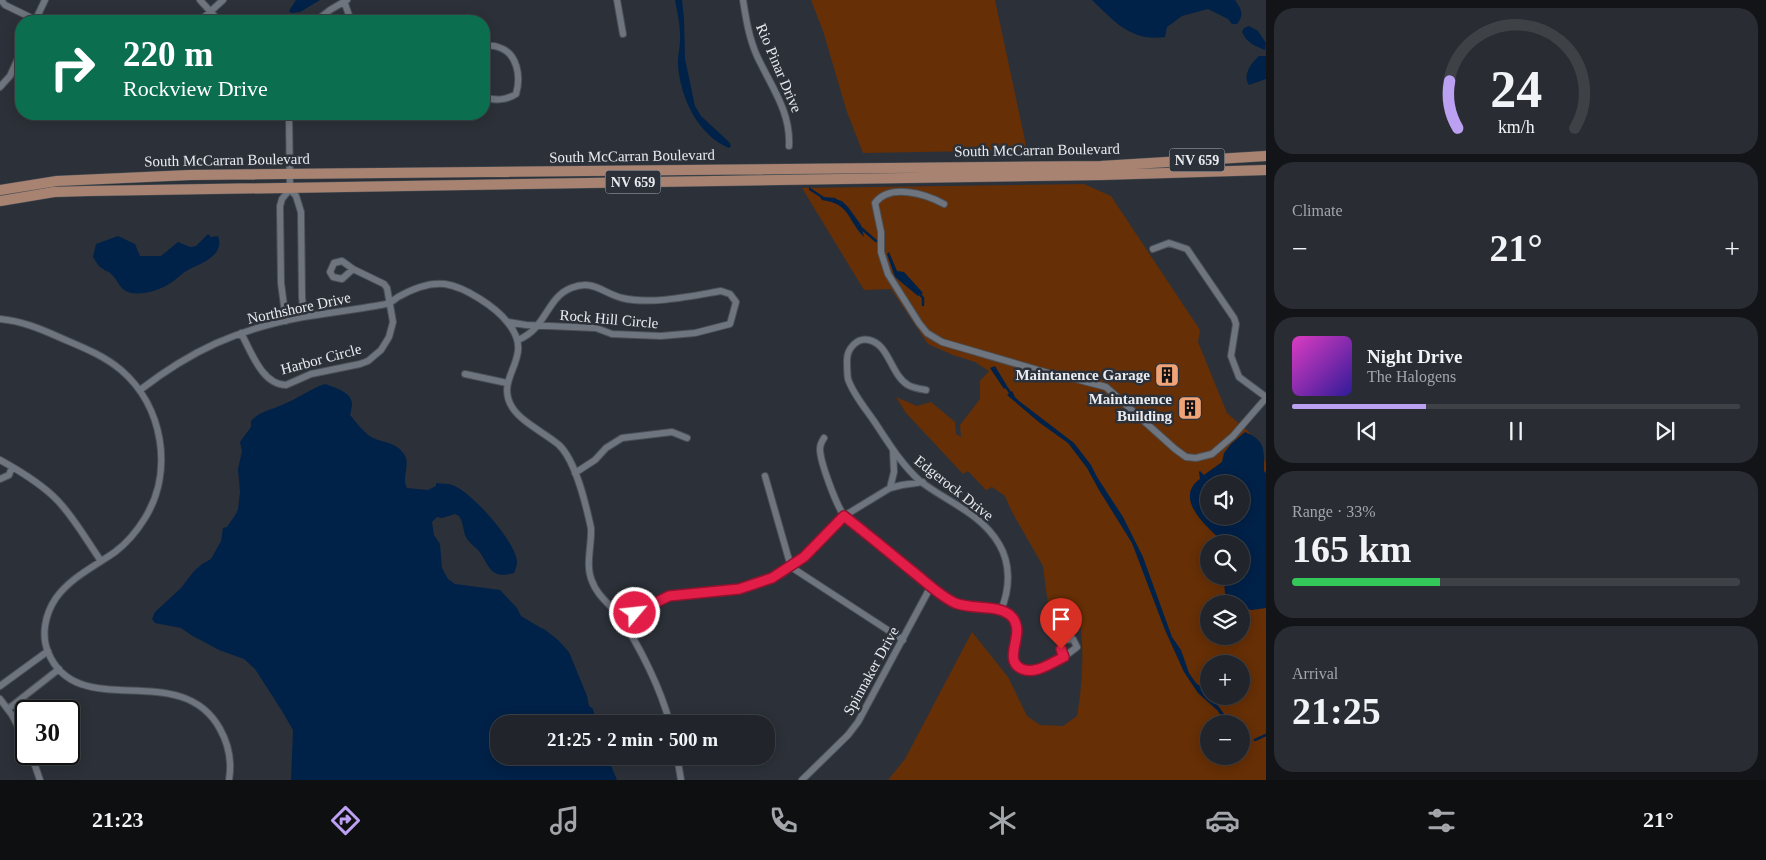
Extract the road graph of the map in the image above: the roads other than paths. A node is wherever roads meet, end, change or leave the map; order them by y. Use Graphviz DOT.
graph roads {
  1 [pos="1,0"];
  2 [pos="45,0"];
  3 [pos="200,0"];
  4 [pos="223,0"];
  5 [pos="617,0"];
  6 [pos="743,0"];
  7 [pos="345,1"];
  8 [pos="211,12"];
  9 [pos="24,15"];
  10 [pos="39,15"];
  11 [pos="207,15"];
  12 [pos="214,15"];
  13 [pos="325,15"];
  14 [pos="349,15"];
  15 [pos="623,34"];
  16 [pos="490,46"];
  17 [pos="15,65"];
  18 [pos="0,87"];
  19 [pos="490,99"];
  20 [pos="289,120"];
  21 [pos="790,146"];
  22 [pos="1266,156"];
  23 [pos="1266,170"];
  24 [pos="290,174"];
  25 [pos="290,189"];
  26 [pos="0,190"];
  27 [pos="0,201"];
  28 [pos="944,204"];
  29 [pos="1153,249"];
  30 [pos="353,269"];
  31 [pos="390,303"];
  32 [pos="304,317"];
  33 [pos="0,319"];
  34 [pos="286,321"];
  35 [pos="508,322"];
  36 [pos="538,325"];
  37 [pos="241,333"];
  38 [pos="518,340"];
  39 [pos="465,374"];
  40 [pos="507,383"];
  41 [pos="140,390"];
  42 [pos="926,390"];
  43 [pos="1266,397"];
  44 [pos="687,438"];
  45 [pos="824,438"];
  46 [pos="893,449"];
  47 [pos="0,460"];
  48 [pos="12,467"];
  49 [pos="575,473"];
  50 [pos="765,476"];
  51 [pos="0,479"];
  52 [pos="923,482"];
  53 [pos="890,488"];
  54 [pos="844,516"];
  55 [pos="101,561"];
  56 [pos="792,567"];
  57 [pos="931,586"];
  58 [pos="1001,610"];
  59 [pos="622,620"];
  60 [pos="903,640"];
  61 [pos="48,652"];
  62 [pos="1064,657"];
  63 [pos="59,669"];
  64 [pos="0,686"];
  65 [pos="0,699"];
  66 [pos="8,709"];
  67 [pos="667,715"];
  68 [pos="15,722"];
  69 [pos="35,765"];
  70 [pos="678,765"];
  71 [pos="40,780"];
  72 [pos="229,780"];
  73 [pos="681,780"];
  74 [pos="802,780"];
  1 -- 9 [label="street"];
  2 -- 10 [label="street"];
  3 -- 8 [label="street"];
  4 -- 8 [label="street"];
  5 -- 15 [label="street"];
  6 -- 21 [label="street, Rio Pinar Drive"];
  7 -- 13 [label="street"];
  7 -- 14 [label="street"];
  8 -- 11 [label="street"];
  8 -- 12 [label="street"];
  16 -- 19 [label="street"];
  17 -- 18 [label="street"];
  20 -- 24 [label="street"];
  22 -- 24 [label="main road, South McCarran Boulevard / NV 659"];
  23 -- 25 [label="main road, South McCarran Boulevard / NV 659"];
  24 -- 25 [label="street"];
  24 -- 26 [label="main road, South McCarran Boulevard / NV 659"];
  25 -- 27 [label="main road, South McCarran Boulevard / NV 659"];
  25 -- 32 [label="street"];
  25 -- 34 [label="street"];
  28 -- 43 [label="street"];
  29 -- 43 [label="street"];
  30 -- 31 [label="street"];
  31 -- 32 [label="street, Northshore Drive"];
  31 -- 35 [label="street"];
  31 -- 37 [label="street, Harbor Circle"];
  32 -- 34 [label="street, Northshore Drive"];
  33 -- 41 [label="street"];
  34 -- 37 [label="street, Northshore Drive"];
  35 -- 36 [label="street, Rock Hill Circle"];
  35 -- 38 [label="street"];
  36 -- 36 [label="street, Rock Hill Circle"];
  36 -- 38 [label="street, Rock Hill Circle"];
  37 -- 41 [label="street, Northshore Drive"];
  38 -- 40 [label="street"];
  39 -- 40 [label="street"];
  40 -- 49 [label="street"];
  41 -- 55 [label="street"];
  42 -- 46 [label="street, Edgerock Drive"];
  44 -- 49 [label="street"];
  45 -- 54 [label="street"];
  46 -- 52 [label="street, Edgerock Drive"];
  46 -- 53 [label="street"];
  47 -- 48 [label="street"];
  48 -- 51 [label="street"];
  48 -- 55 [label="street"];
  49 -- 59 [label="street"];
  50 -- 56 [label="street"];
  52 -- 53 [label="street"];
  52 -- 58 [label="street, Edgerock Drive"];
  53 -- 54 [label="street"];
  54 -- 56 [label="street"];
  54 -- 57 [label="street"];
  55 -- 61 [label="street"];
  56 -- 59 [label="street"];
  56 -- 60 [label="street"];
  57 -- 58 [label="street"];
  57 -- 60 [label="street, Spinnaker Drive"];
  58 -- 62 [label="street"];
  59 -- 67 [label="street"];
  60 -- 74 [label="street, Spinnaker Drive"];
  61 -- 63 [label="street"];
  61 -- 64 [label="street"];
  63 -- 66 [label="street"];
  63 -- 72 [label="street"];
  65 -- 66 [label="street"];
  66 -- 68 [label="street"];
  69 -- 71 [label="street"];
  70 -- 73 [label="street"];
}
